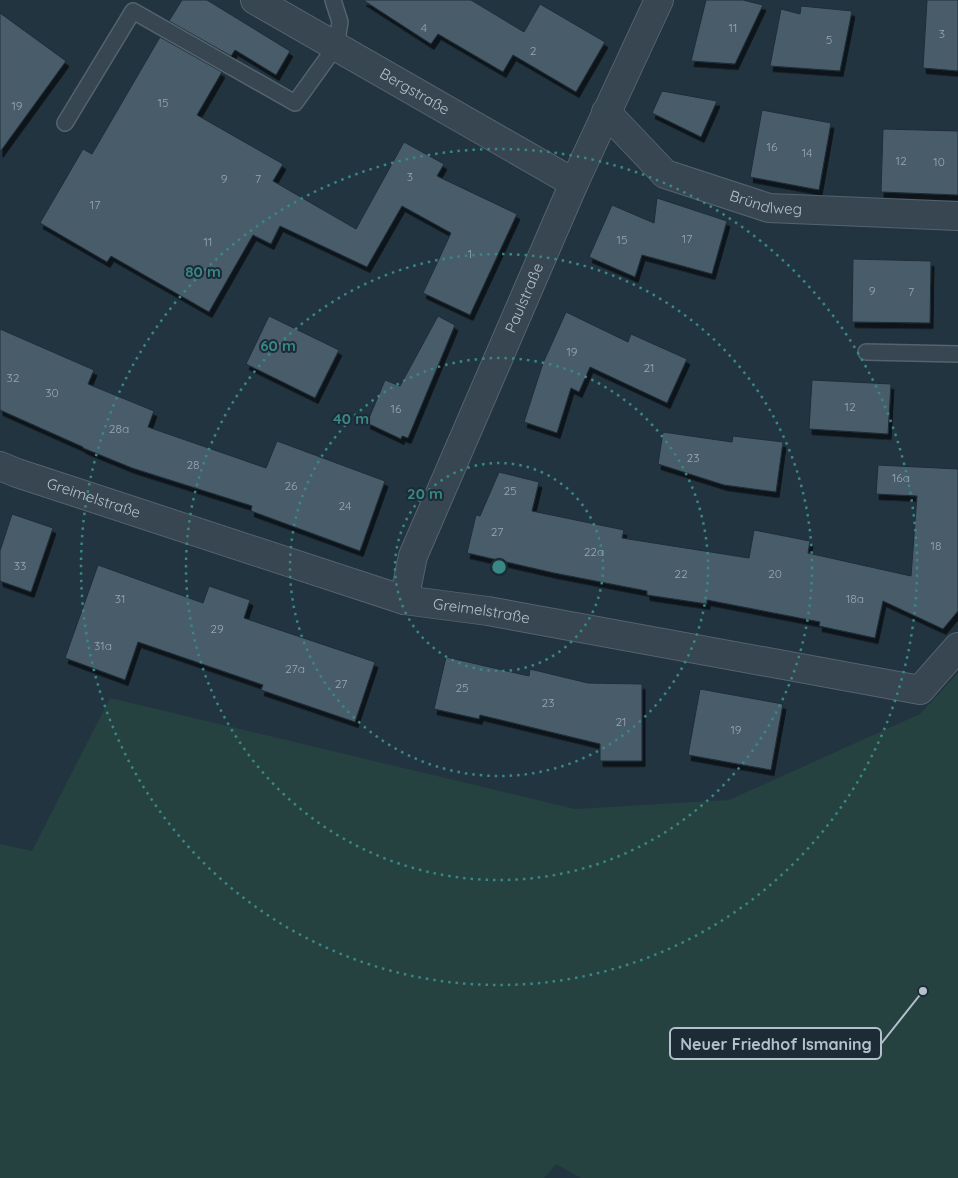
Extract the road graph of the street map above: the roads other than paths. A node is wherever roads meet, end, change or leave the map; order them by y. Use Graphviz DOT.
graph roads {
  1 [pos="255,0"];
  2 [pos="332,0"];
  3 [pos="658,0"];
  4 [pos="336,46"];
  5 [pos="606,112"];
  6 [pos="65,123"];
  7 [pos="574,183"];
  8 [pos="958,216"];
  9 [pos="866,352"];
  10 [pos="958,354"];
  11 [pos="0,466"];
  12 [pos="404,600"];
  13 [pos="958,646"];
  1 -- 4 [label="street, Bergstraße"];
  2 -- 4 [label="lane"];
  3 -- 5 [label="street, Paulstraße"];
  4 -- 6 [label="lane"];
  4 -- 7 [label="street, Bergstraße"];
  5 -- 7 [label="street, Paulstraße"];
  5 -- 8 [label="street, Bründlweg"];
  7 -- 12 [label="street, Paulstraße"];
  9 -- 10 [label="lane"];
  11 -- 12 [label="street, Greimelstraße"];
  12 -- 13 [label="street, Greimelstraße"];
}
